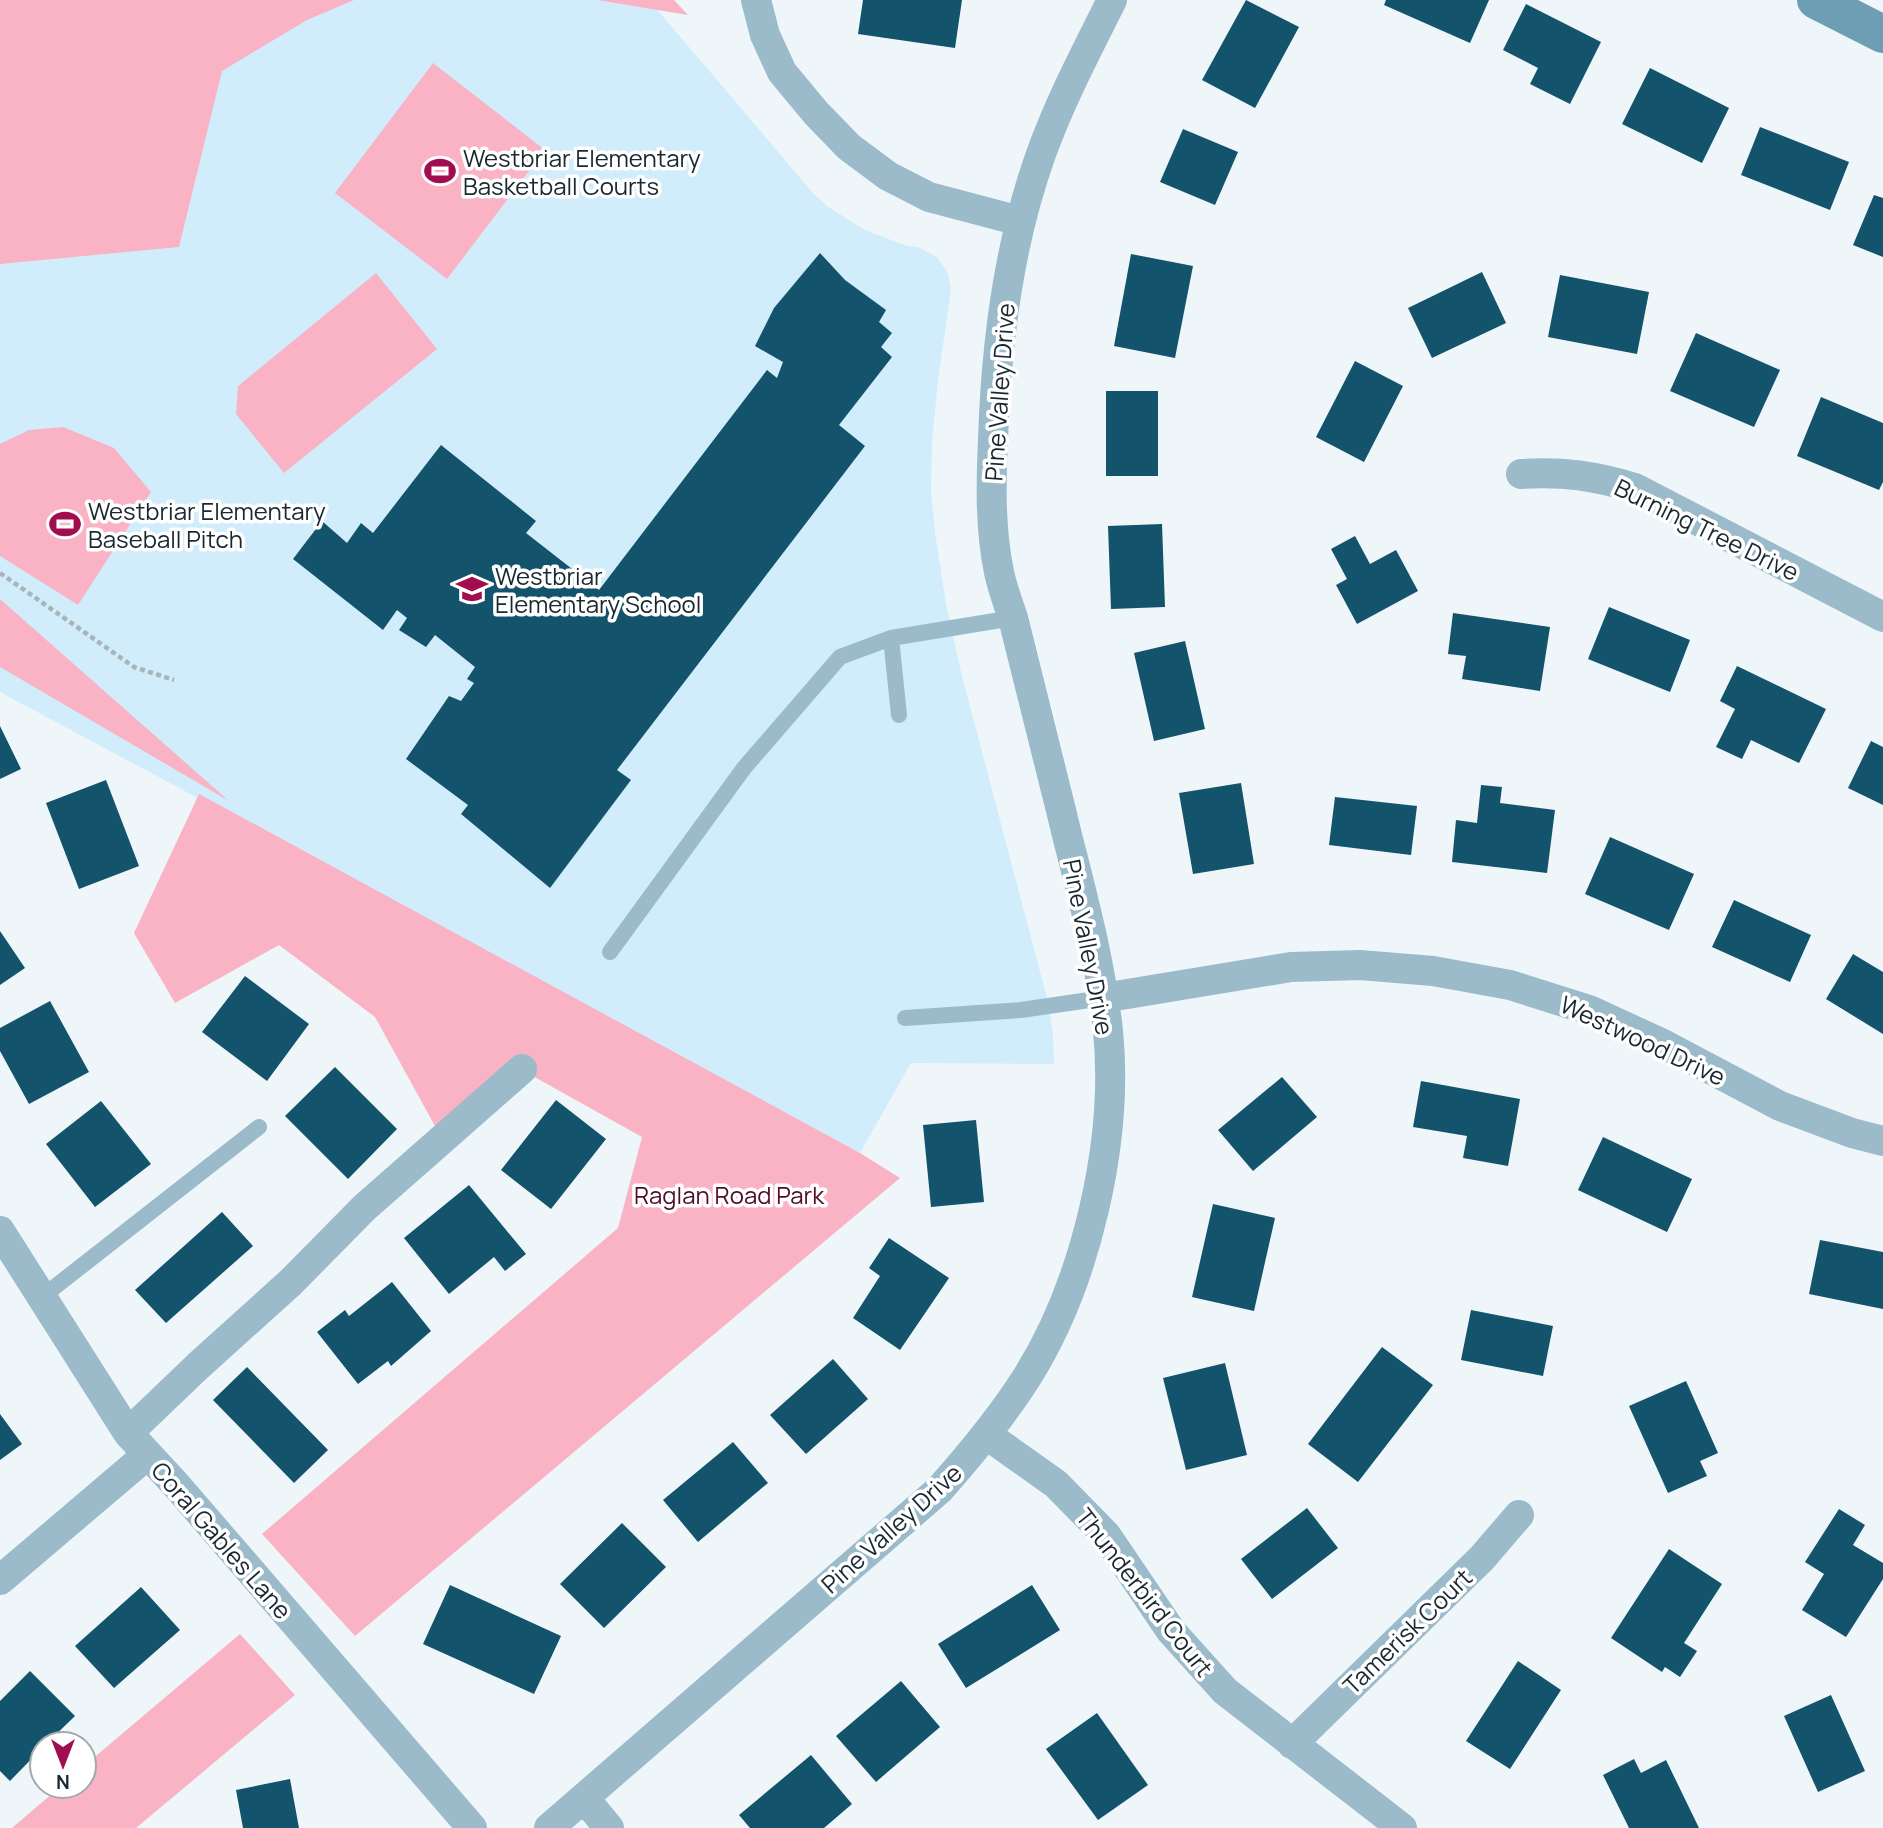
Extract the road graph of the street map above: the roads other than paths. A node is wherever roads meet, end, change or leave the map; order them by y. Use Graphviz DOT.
graph roads {
  1 [pos="756,0"];
  2 [pos="1112,0"];
  3 [pos="1816,0"];
  4 [pos="1883,34"];
  5 [pos="1020,221"];
  6 [pos="1521,474"];
  7 [pos="1883,617"];
  8 [pos="1013,618"];
  9 [pos="891,638"];
  10 [pos="899,715"];
  11 [pos="610,952"];
  12 [pos="1103,998"];
  13 [pos="905,1018"];
  14 [pos="522,1069"];
  15 [pos="259,1127"];
  16 [pos="1883,1141"];
  17 [pos="0,1231"];
  18 [pos="42,1297"];
  19 [pos="987,1435"];
  20 [pos="137,1444"];
  21 [pos="1519,1515"];
  22 [pos="0,1580"];
  23 [pos="1292,1744"];
  24 [pos="584,1799"];
  25 [pos="472,1828"];
  26 [pos="549,1828"];
  27 [pos="609,1828"];
  28 [pos="1402,1828"];
  1 -- 5 [label="street"];
  2 -- 5 [label="street, Pine Valley Drive"];
  3 -- 4 [label="street"];
  5 -- 8 [label="street, Pine Valley Drive"];
  6 -- 7 [label="street, Burning Tree Drive"];
  8 -- 9 [label="lane"];
  8 -- 12 [label="street, Pine Valley Drive"];
  9 -- 10 [label="lane"];
  9 -- 11 [label="lane"];
  12 -- 13 [label="lane"];
  12 -- 16 [label="street, Westwood Drive"];
  12 -- 19 [label="street, Pine Valley Drive"];
  14 -- 20 [label="street"];
  15 -- 18 [label="lane"];
  17 -- 18 [label="street, Coral Gables Lane"];
  18 -- 20 [label="street, Coral Gables Lane"];
  19 -- 23 [label="street, Thunderbird Court"];
  19 -- 24 [label="street, Pine Valley Drive"];
  20 -- 22 [label="street"];
  20 -- 25 [label="street, Coral Gables Lane"];
  21 -- 23 [label="street, Tamerisk Court"];
  23 -- 28 [label="street, Thunderbird Court"];
  24 -- 26 [label="street, Pine Valley Drive"];
  24 -- 27 [label="street"];
}
